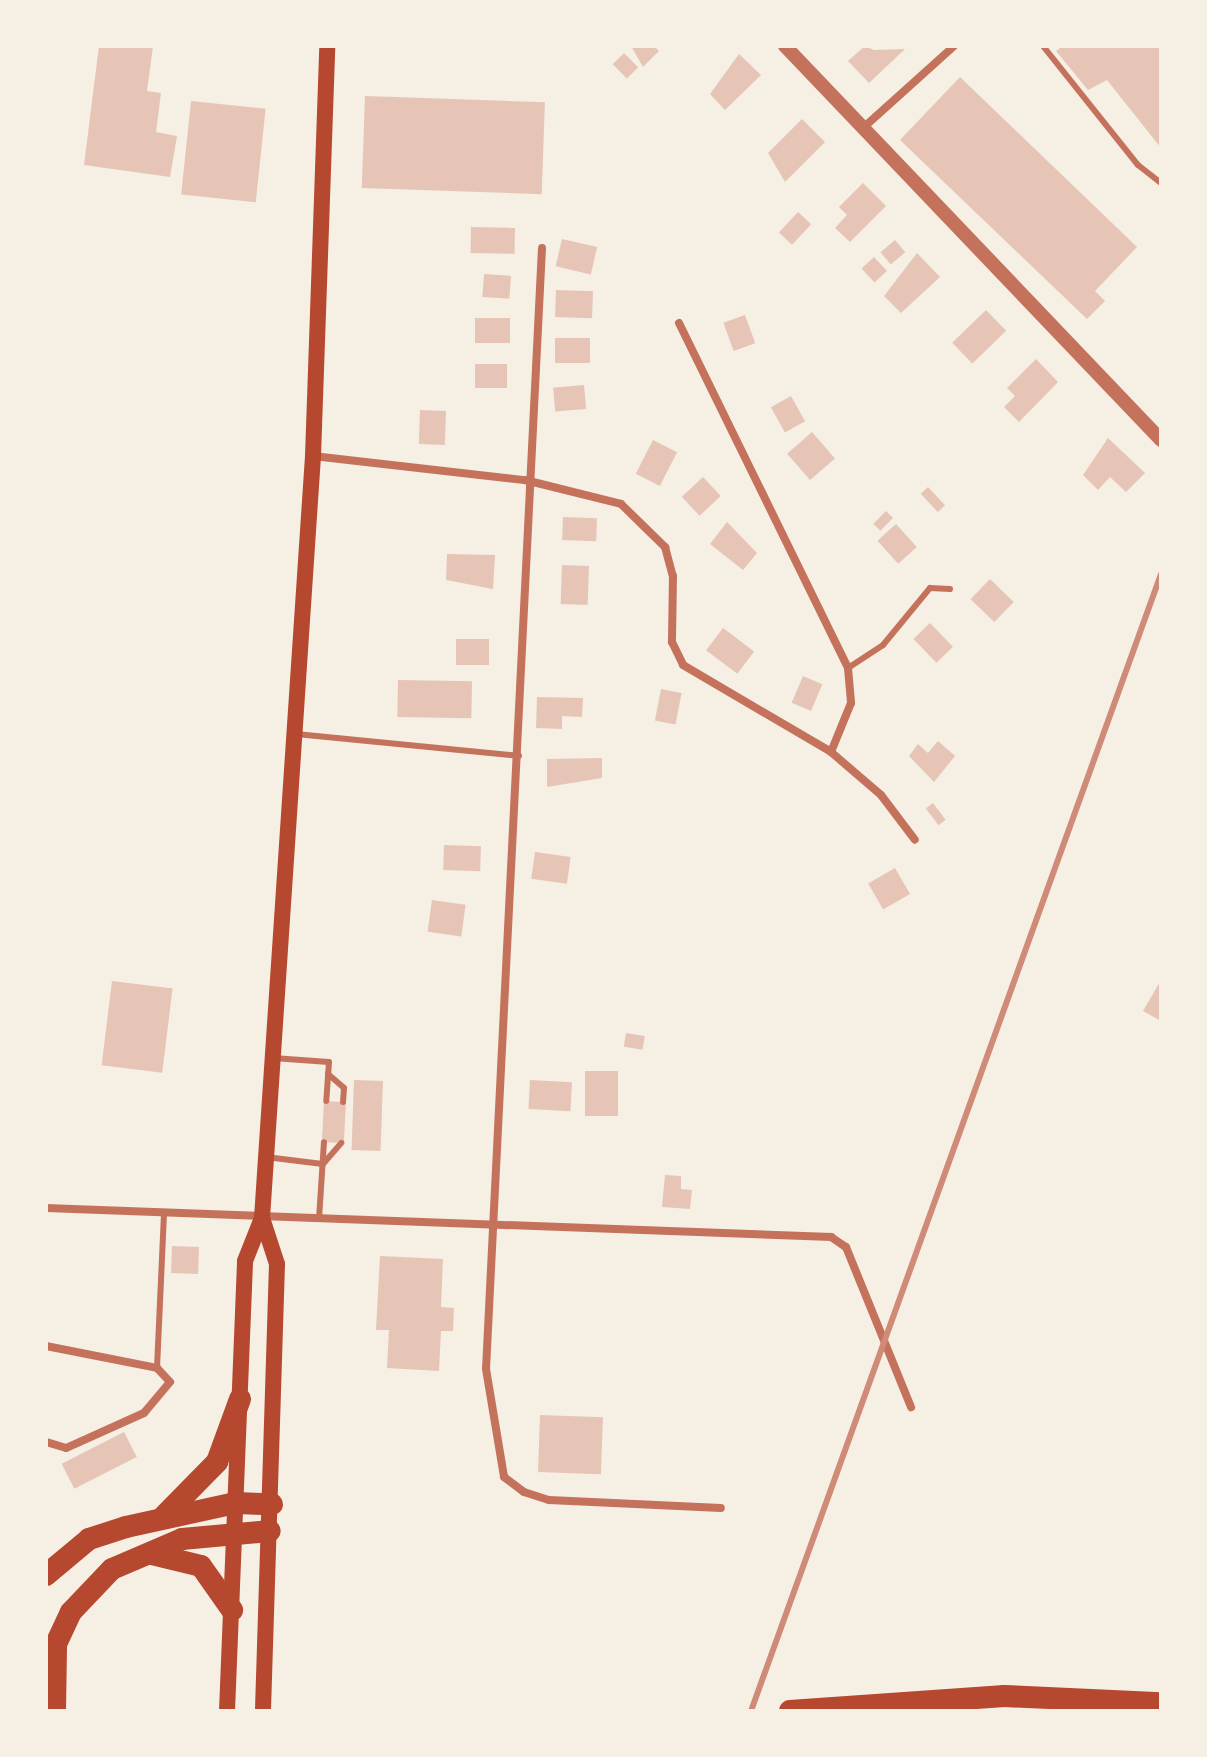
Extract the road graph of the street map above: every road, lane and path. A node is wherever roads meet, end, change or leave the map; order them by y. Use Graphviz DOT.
graph roads {
  1 [pos="327,46"];
  2 [pos="785,46"];
  3 [pos="954,46"];
  4 [pos="1043,46"];
  5 [pos="863,128"];
  6 [pos="1161,183"];
  7 [pos="542,248"];
  8 [pos="679,323"];
  9 [pos="1161,440"];
  10 [pos="313,456"];
  11 [pos="525,480"];
  12 [pos="950,589"];
  13 [pos="848,668"];
  14 [pos="296,734"];
  15 [pos="831,752"];
  16 [pos="519,756"];
  17 [pos="915,840"];
  18 [pos="273,1058"];
  19 [pos="328,1074"];
  20 [pos="326,1101"];
  21 [pos="343,1102"];
  22 [pos="324,1142"];
  23 [pos="341,1143"];
  24 [pos="266,1157"];
  25 [pos="323,1164"];
  26 [pos="46,1208"];
  27 [pos="164,1214"];
  28 [pos="262,1218"];
  29 [pos="319,1219"];
  30 [pos="490,1222"];
  31 [pos="46,1346"];
  32 [pos="157,1368"];
  33 [pos="240,1399"];
  34 [pos="911,1407"];
  35 [pos="46,1442"];
  36 [pos="235,1503"];
  37 [pos="272,1504"];
  38 [pos="721,1508"];
  39 [pos="163,1517"];
  40 [pos="233,1530"];
  41 [pos="270,1531"];
  42 [pos="138,1554"];
  43 [pos="46,1575"];
  44 [pos="232,1610"];
  45 [pos="1161,1703"];
  46 [pos="55,1711"];
  47 [pos="227,1711"];
  48 [pos="263,1711"];
  49 [pos="790,1711"];
  1 -- 10 [label="main road"];
  2 -- 5 [label="street"];
  3 -- 5 [label="street"];
  4 -- 6 [label="lane"];
  5 -- 9 [label="street"];
  7 -- 11 [label="street"];
  8 -- 13 [label="street"];
  10 -- 11 [label="street"];
  10 -- 14 [label="main road"];
  11 -- 15 [label="street"];
  11 -- 16 [label="street"];
  12 -- 13 [label="lane"];
  13 -- 15 [label="street"];
  14 -- 16 [label="lane"];
  14 -- 18 [label="main road"];
  15 -- 17 [label="street"];
  16 -- 30 [label="street"];
  18 -- 19 [label="lane"];
  18 -- 24 [label="main road"];
  19 -- 20 [label="lane"];
  19 -- 21 [label="lane"];
  22 -- 25 [label="lane"];
  23 -- 25 [label="lane"];
  24 -- 25 [label="lane"];
  24 -- 28 [label="main road"];
  25 -- 29 [label="lane"];
  26 -- 27 [label="street"];
  27 -- 28 [label="street"];
  27 -- 32 [label="lane"];
  28 -- 29 [label="street"];
  28 -- 33 [label="main road"];
  28 -- 37 [label="main road"];
  29 -- 30 [label="street"];
  30 -- 34 [label="street"];
  30 -- 38 [label="street"];
  31 -- 32 [label="street"];
  32 -- 35 [label="street"];
  33 -- 36 [label="main road"];
  33 -- 39 [label="highway"];
  36 -- 37 [label="highway"];
  36 -- 39 [label="highway"];
  36 -- 40 [label="main road"];
  37 -- 41 [label="main road"];
  39 -- 43 [label="highway"];
  40 -- 41 [label="highway"];
  40 -- 42 [label="highway"];
  40 -- 44 [label="main road"];
  41 -- 48 [label="main road"];
  42 -- 44 [label="highway"];
  42 -- 46 [label="highway"];
  44 -- 47 [label="main road"];
  45 -- 49 [label="highway"];
}
